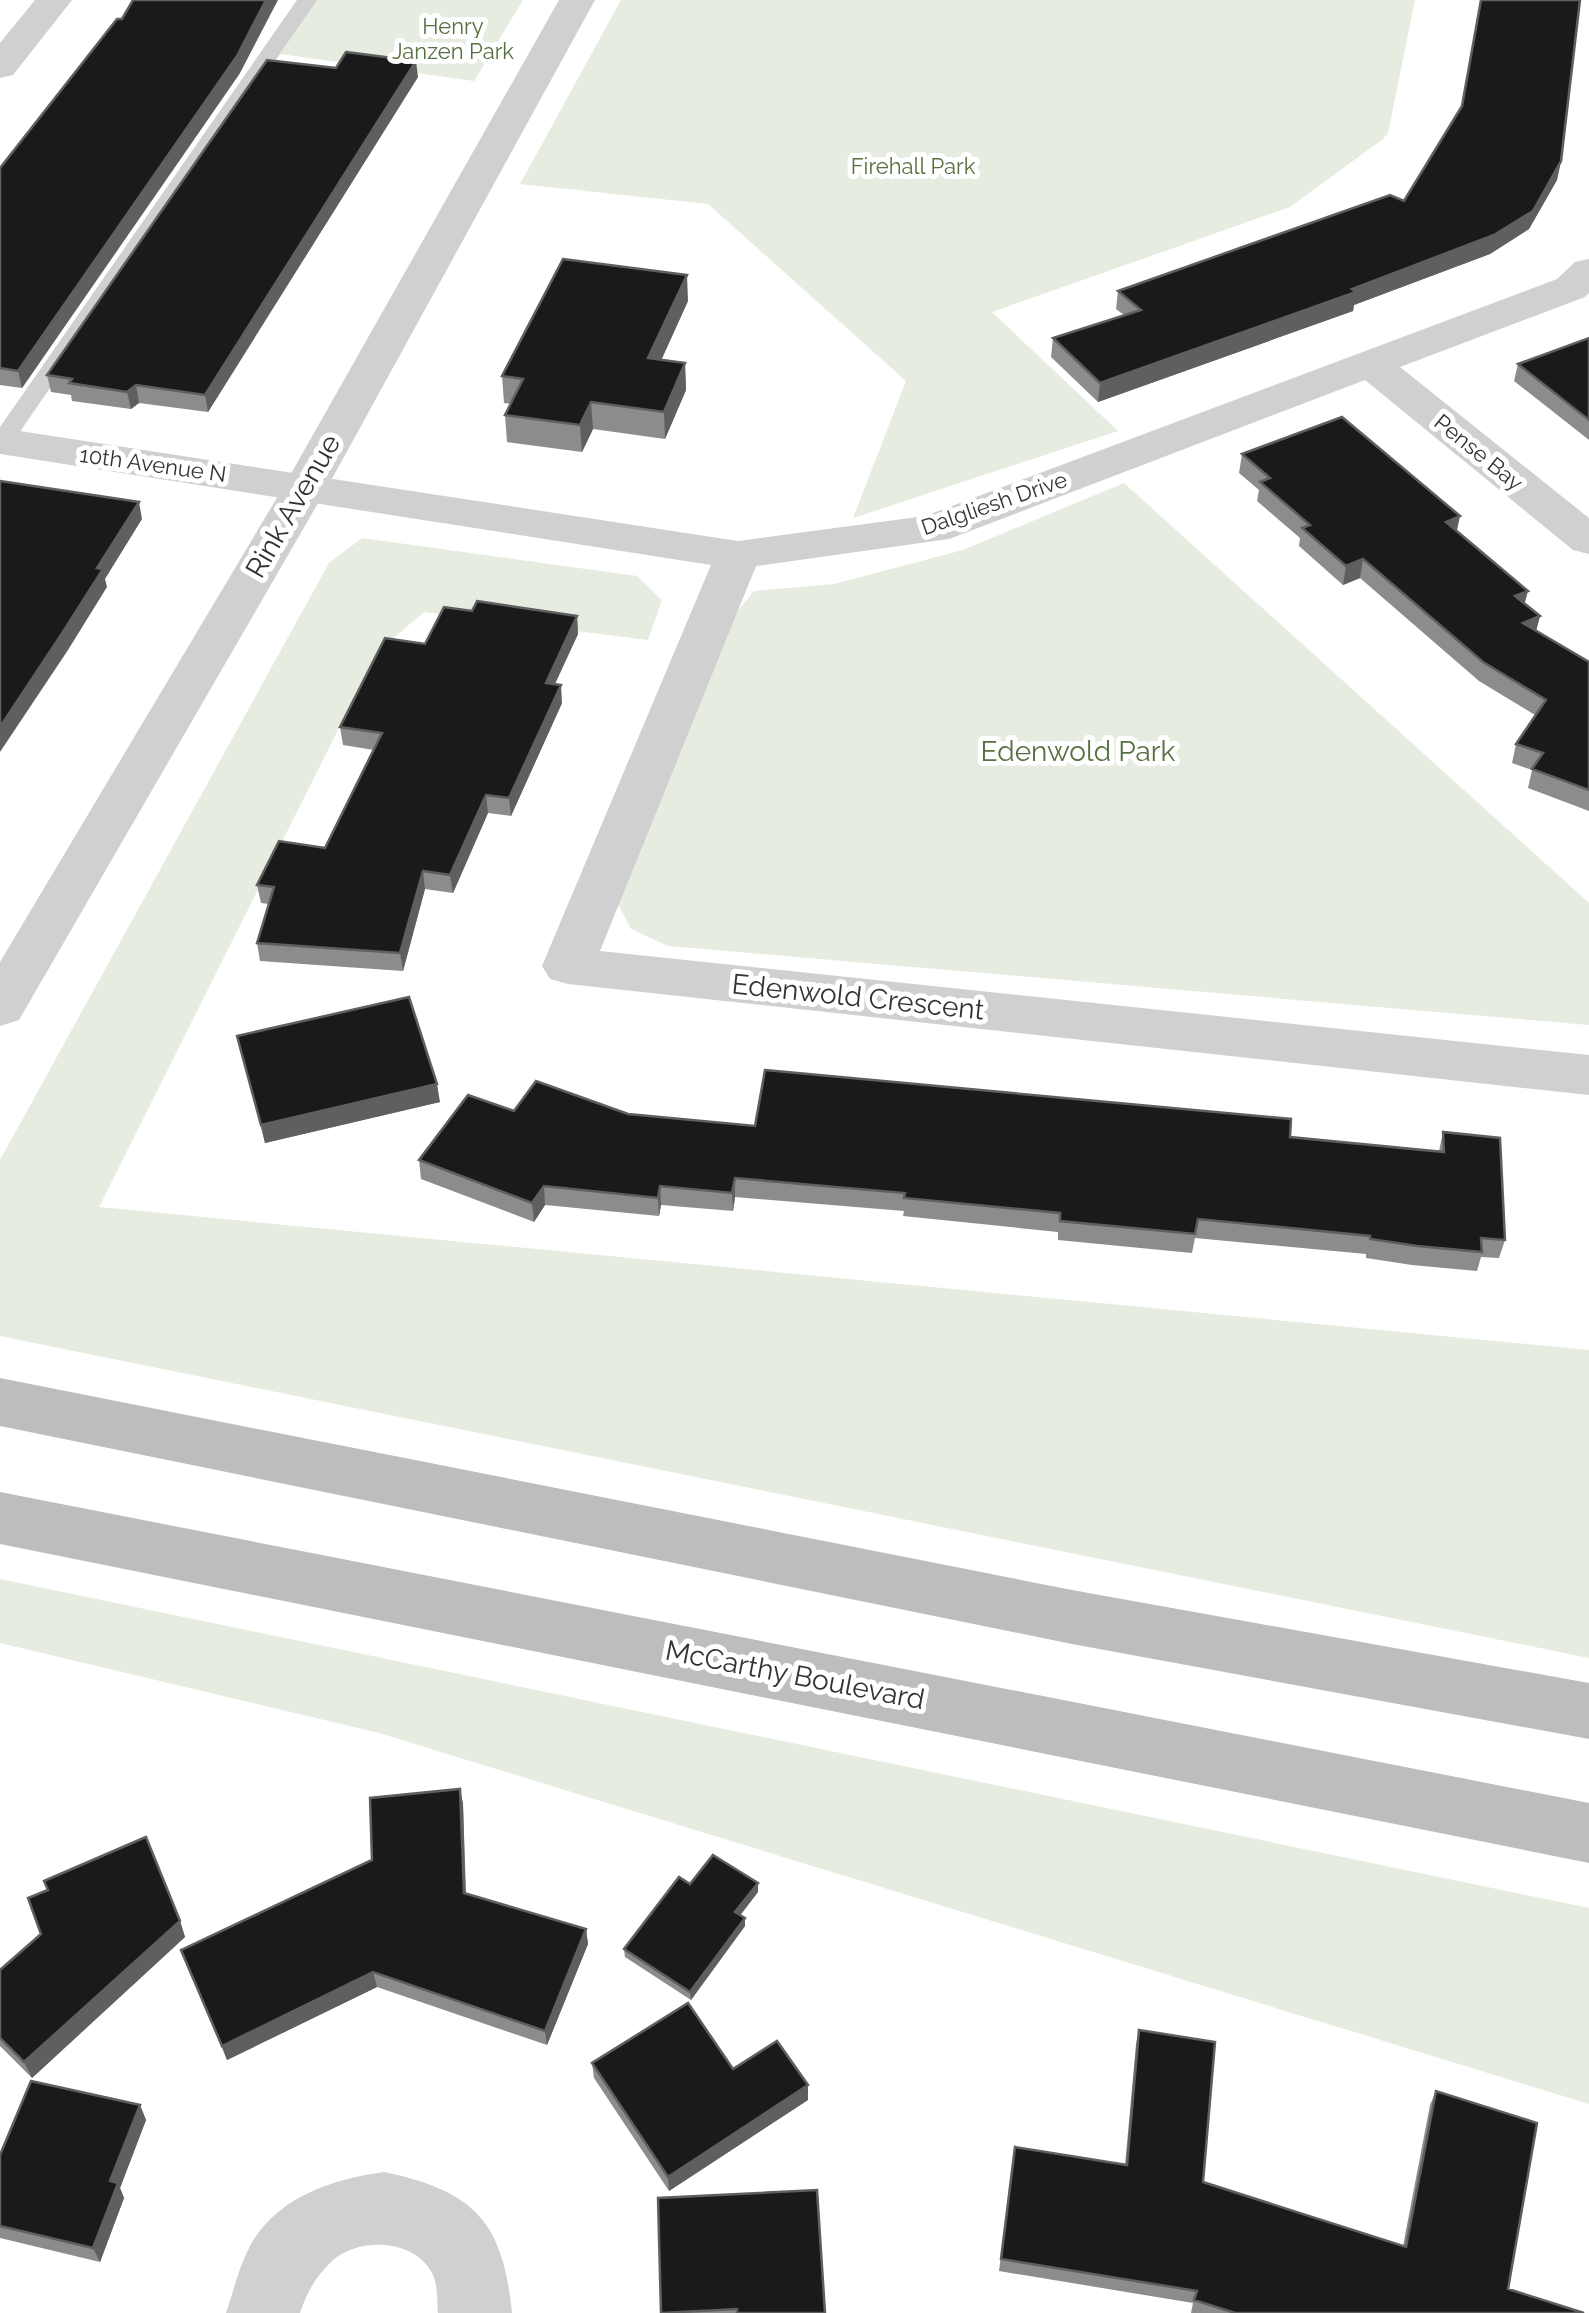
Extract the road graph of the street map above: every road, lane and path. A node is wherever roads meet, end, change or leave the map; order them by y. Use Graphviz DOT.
graph roads {
  1 [pos="54,0"];
  2 [pos="307,0"];
  3 [pos="577,0"];
  4 [pos="0,67"];
  5 [pos="1583,287"];
  6 [pos="1370,364"];
  7 [pos="1,442"];
  8 [pos="306,486"];
  9 [pos="1589,540"];
  10 [pos="738,555"];
  11 [pos="0,1006"];
  12 [pos="1589,1075"];
  13 [pos="0,1402"];
  14 [pos="0,1518"];
  15 [pos="1589,1711"];
  16 [pos="1589,1833"];
  17 [pos="263,2313"];
  18 [pos="475,2313"];
  1 -- 4 [label="street"];
  2 -- 7 [label="lane"];
  3 -- 8 [label="street, Rink Avenue"];
  5 -- 6 [label="street, Dalgliesh Drive"];
  6 -- 9 [label="street, Pense Bay"];
  6 -- 10 [label="street, Dalgliesh Drive"];
  7 -- 8 [label="street, 10th Avenue N"];
  8 -- 10 [label="street, Dalgliesh Drive"];
  8 -- 11 [label="street, Rink Avenue"];
  10 -- 12 [label="street, Edenwold Crescent"];
  13 -- 15 [label="main road"];
  14 -- 16 [label="main road, McCarthy Boulevard"];
  17 -- 18 [label="street"];
}
